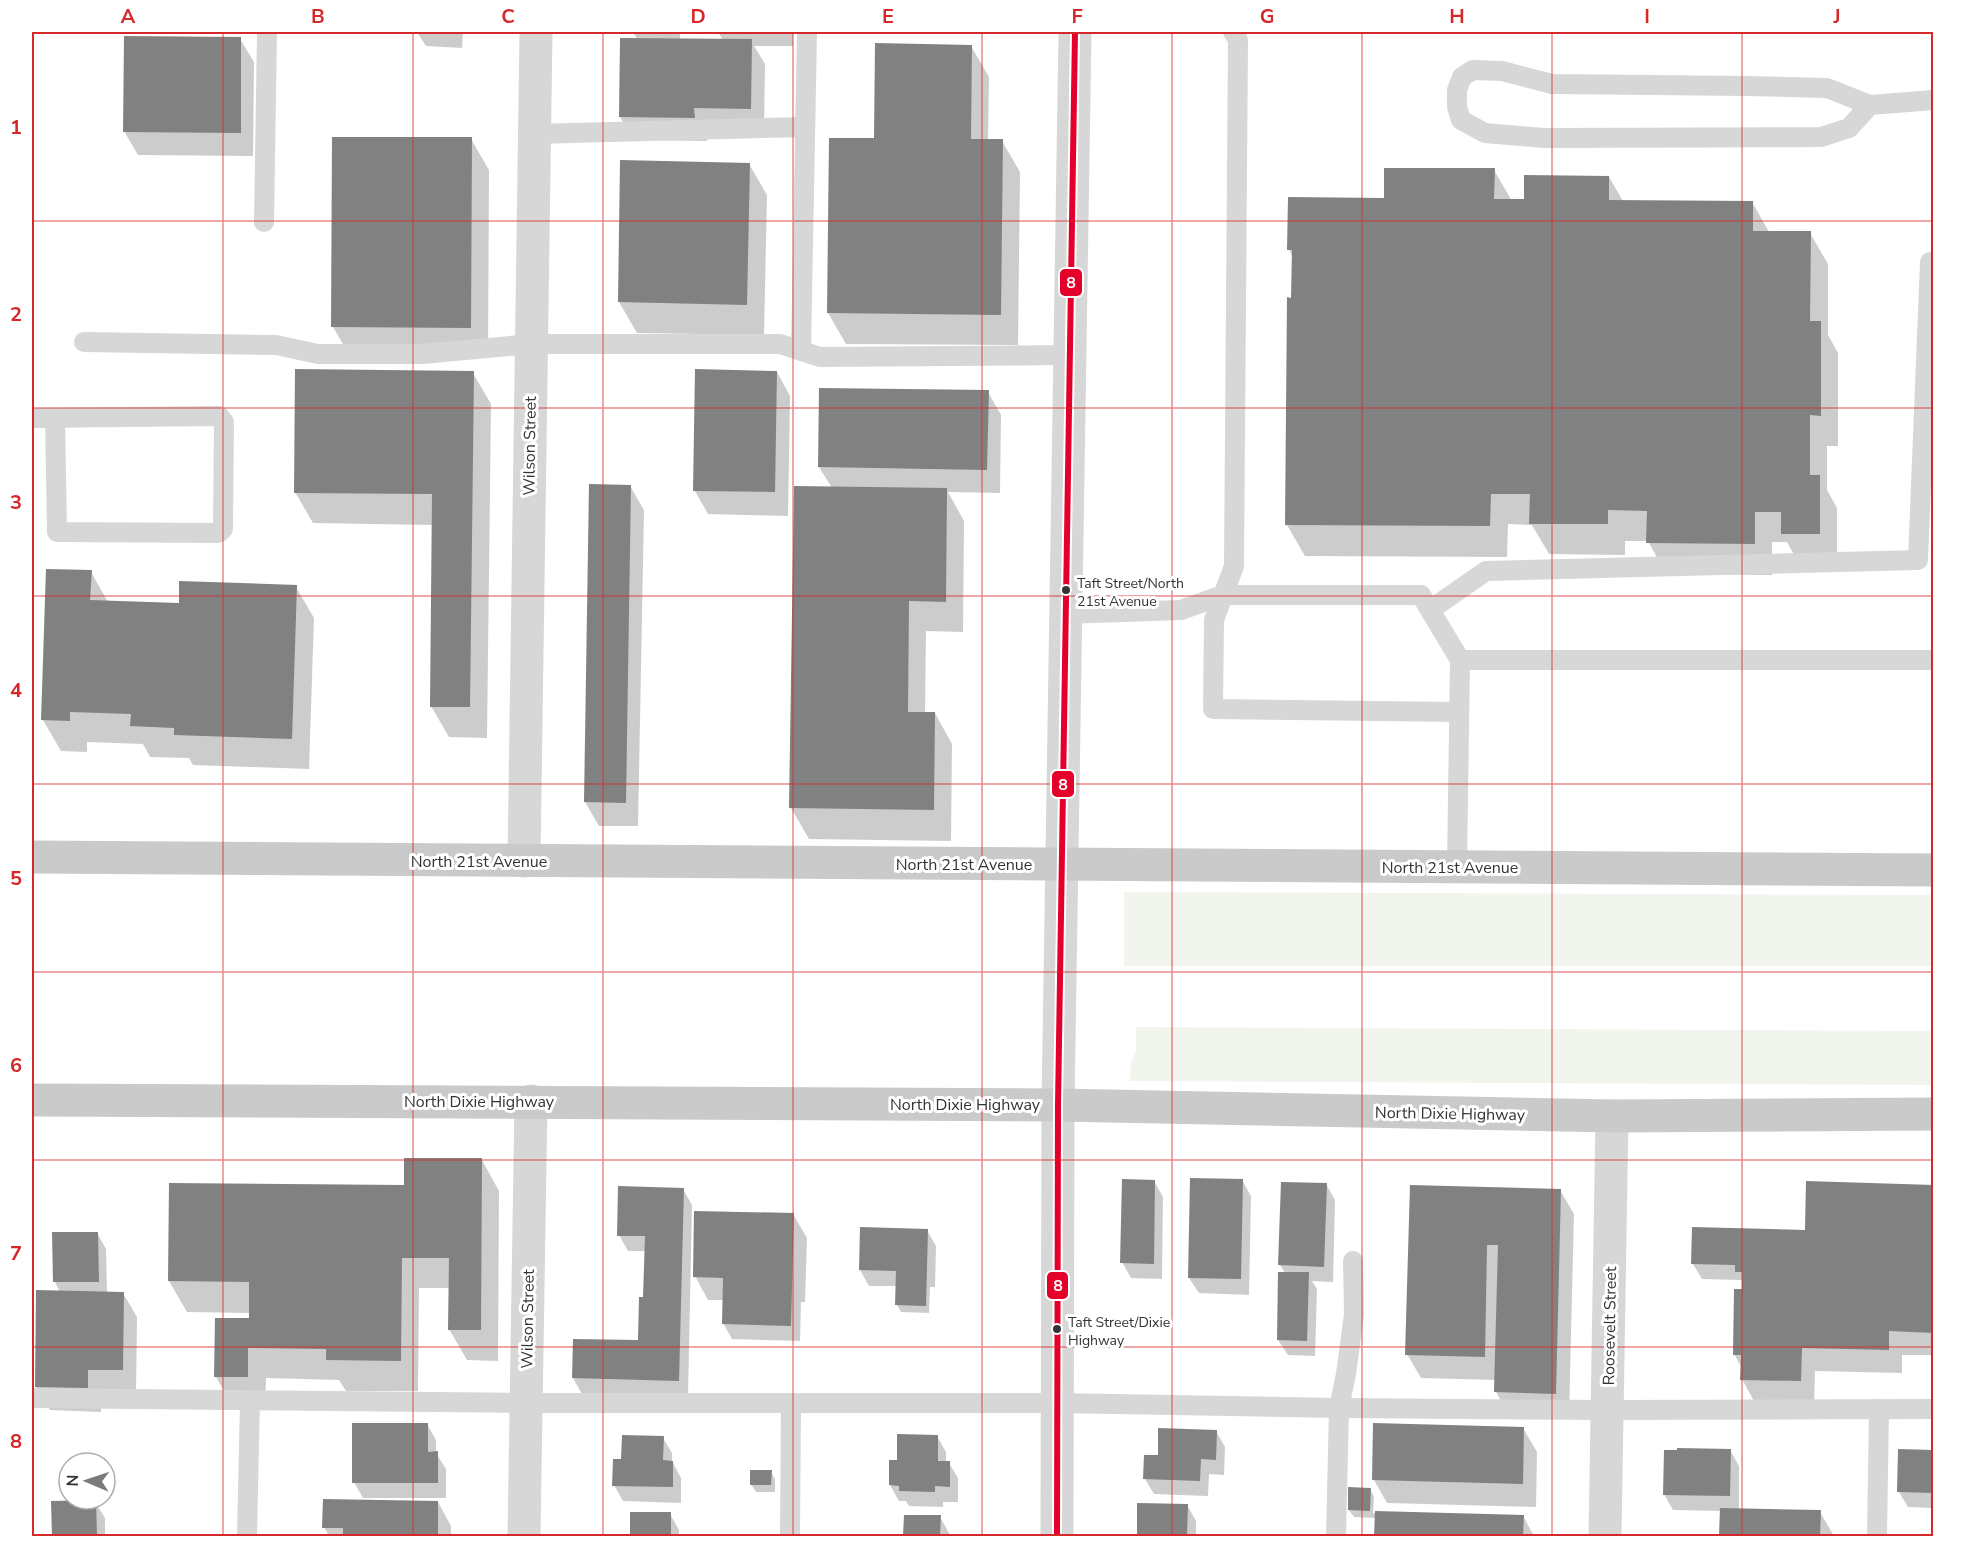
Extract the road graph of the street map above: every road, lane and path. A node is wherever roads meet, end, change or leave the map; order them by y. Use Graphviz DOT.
graph roads {
  1 [pos="267,32"];
  2 [pos="536,32"];
  3 [pos="807,32"];
  4 [pos="1075,32"];
  5 [pos="1233,32"];
  6 [pos="1934,100"];
  7 [pos="1870,105"];
  8 [pos="805,127"];
  9 [pos="534,134"];
  10 [pos="264,222"];
  11 [pos="1934,262"];
  12 [pos="84,342"];
  13 [pos="531,344"];
  14 [pos="801,351"];
  15 [pos="1069,355"];
  16 [pos="32,418"];
  17 [pos="56,418"];
  18 [pos="1223,595"];
  19 [pos="1430,610"];
  20 [pos="1065,614"];
  21 [pos="1460,660"];
  22 [pos="1934,660"];
  23 [pos="1459,712"];
  24 [pos="32,857"];
  25 [pos="524,861"];
  26 [pos="1062,864"];
  27 [pos="1457,867"];
  28 [pos="1934,870"];
  29 [pos="32,1100"];
  30 [pos="531,1101"];
  31 [pos="1058,1105"];
  32 [pos="1934,1114"];
  33 [pos="1612,1116"];
  34 [pos="1353,1261"];
  35 [pos="32,1398"];
  36 [pos="250,1400"];
  37 [pos="526,1403"];
  38 [pos="790,1403"];
  39 [pos="1057,1403"];
  40 [pos="1339,1408"];
  41 [pos="1879,1409"];
  42 [pos="1934,1409"];
  43 [pos="1607,1410"];
  44 [pos="247,1536"];
  45 [pos="524,1536"];
  46 [pos="790,1536"];
  47 [pos="1057,1536"];
  48 [pos="1336,1536"];
  49 [pos="1605,1536"];
  50 [pos="1877,1536"];
  1 -- 10 [label="lane"];
  2 -- 9 [label="street, Wilson Street"];
  3 -- 8 [label="lane"];
  4 -- 15 [label="street"];
  5 -- 18 [label="lane"];
  6 -- 7 [label="lane"];
  7 -- 7 [label="lane"];
  8 -- 9 [label="lane"];
  8 -- 14 [label="lane"];
  9 -- 13 [label="street, Wilson Street"];
  11 -- 19 [label="lane"];
  12 -- 13 [label="lane"];
  13 -- 14 [label="lane"];
  13 -- 25 [label="street, Wilson Street"];
  14 -- 15 [label="lane"];
  15 -- 20 [label="street"];
  16 -- 17 [label="lane"];
  17 -- 17 [label="lane"];
  18 -- 19 [label="lane"];
  18 -- 20 [label="lane"];
  18 -- 23 [label="lane"];
  19 -- 21 [label="lane"];
  20 -- 26 [label="street"];
  21 -- 22 [label="lane"];
  21 -- 23 [label="lane"];
  23 -- 27 [label="lane"];
  24 -- 25 [label="main road, North 21st Avenue"];
  25 -- 26 [label="main road, North 21st Avenue"];
  26 -- 27 [label="main road, North 21st Avenue"];
  26 -- 31 [label="street"];
  27 -- 28 [label="main road, North 21st Avenue"];
  29 -- 30 [label="main road, North Dixie Highway"];
  30 -- 31 [label="main road, North Dixie Highway"];
  30 -- 37 [label="street, Wilson Street"];
  31 -- 33 [label="main road, North Dixie Highway"];
  31 -- 39 [label="street"];
  32 -- 33 [label="main road, North Dixie Highway"];
  33 -- 43 [label="street, Roosevelt Street"];
  34 -- 40 [label="lane"];
  35 -- 36 [label="lane"];
  36 -- 37 [label="lane"];
  36 -- 44 [label="lane"];
  37 -- 38 [label="lane"];
  37 -- 45 [label="street, Wilson Street"];
  38 -- 39 [label="lane"];
  38 -- 46 [label="lane"];
  39 -- 40 [label="lane"];
  39 -- 47 [label="street"];
  40 -- 43 [label="lane"];
  40 -- 48 [label="lane"];
  41 -- 42 [label="lane"];
  41 -- 43 [label="lane"];
  41 -- 50 [label="lane"];
  43 -- 49 [label="street, Roosevelt Street"];
}
